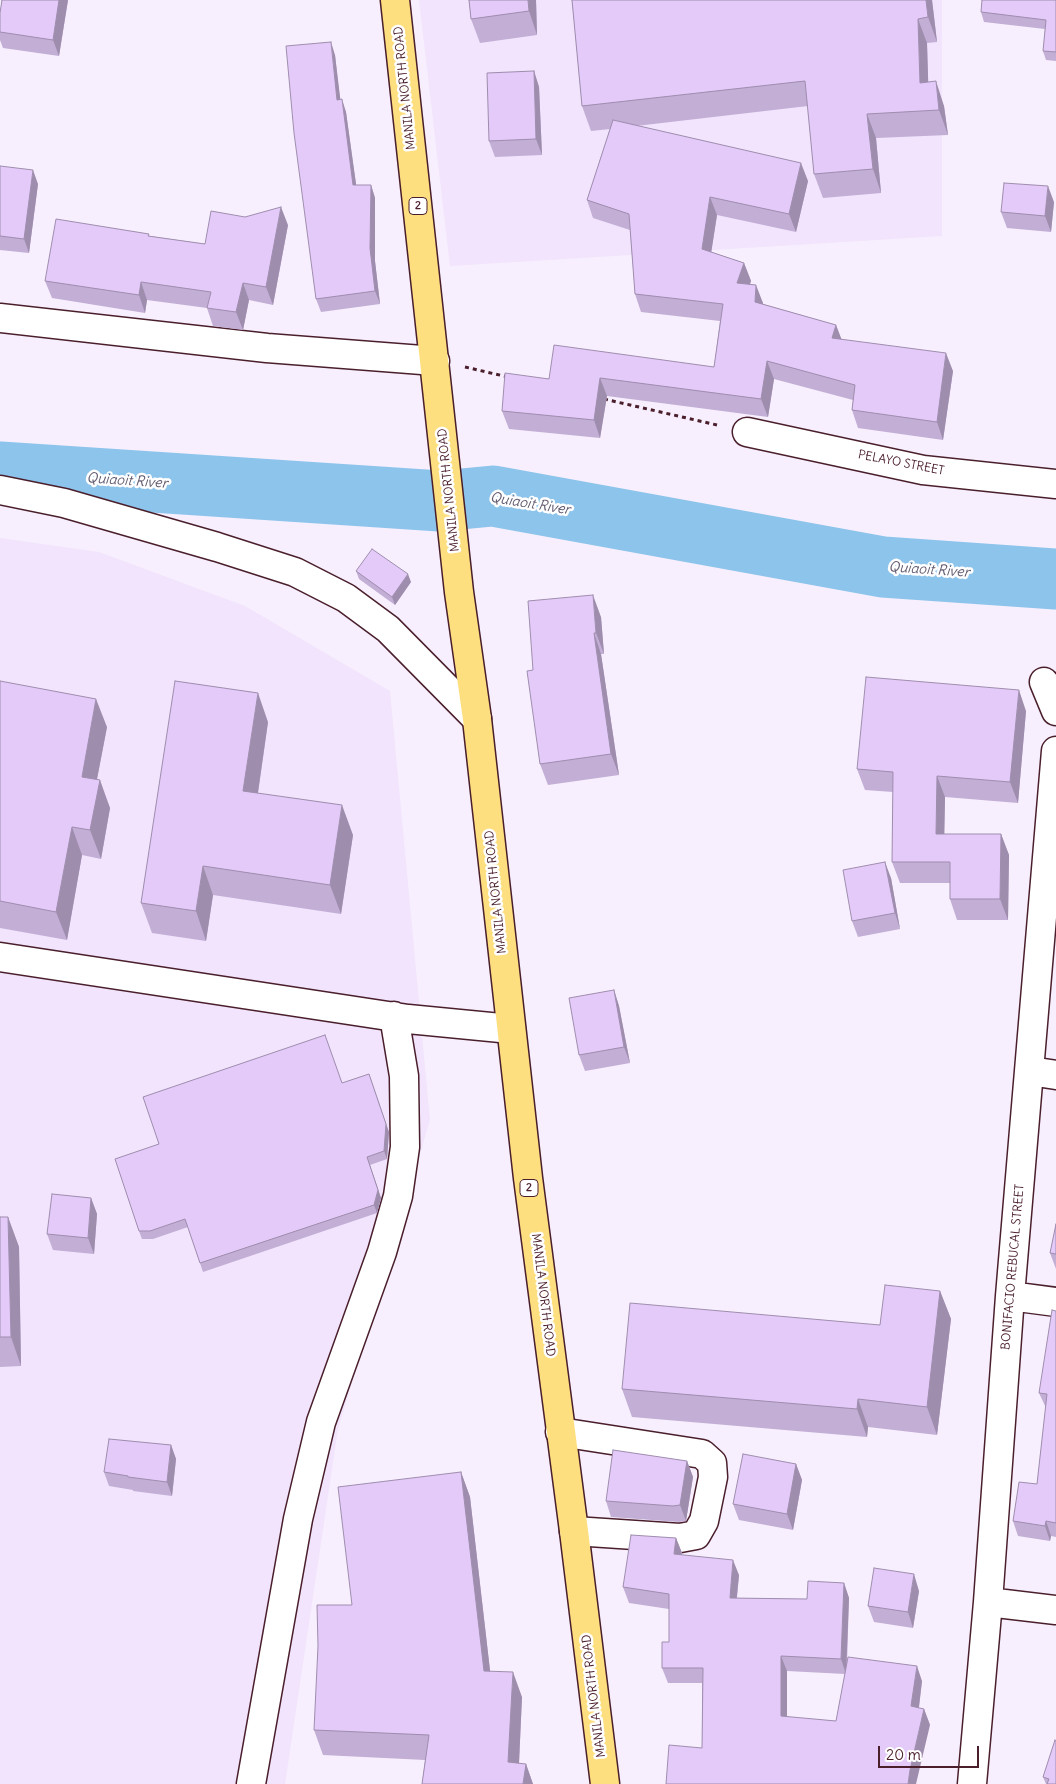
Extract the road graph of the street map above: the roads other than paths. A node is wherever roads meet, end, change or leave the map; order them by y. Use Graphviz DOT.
graph roads {
  1 [pos="395,0"];
  2 [pos="0,318"];
  3 [pos="435,360"];
  4 [pos="747,432"];
  5 [pos="1056,484"];
  6 [pos="0,490"];
  7 [pos="1044,682"];
  8 [pos="1056,711"];
  9 [pos="477,719"];
  10 [pos="1056,751"];
  11 [pos="0,957"];
  12 [pos="394,1016"];
  13 [pos="511,1029"];
  14 [pos="1043,1073"];
  15 [pos="1010,1296"];
  16 [pos="1056,1302"];
  17 [pos="560,1432"];
  18 [pos="574,1531"];
  19 [pos="988,1602"];
  20 [pos="1056,1610"];
  21 [pos="251,1784"];
  22 [pos="605,1784"];
  23 [pos="972,1784"];
  1 -- 3 [label="highway, MANILA NORTH ROAD / 2"];
  2 -- 3 [label="street"];
  3 -- 9 [label="highway, MANILA NORTH ROAD / 2"];
  4 -- 5 [label="street, PELAYO STREET"];
  6 -- 9 [label="street"];
  7 -- 8 [label="street"];
  9 -- 13 [label="highway, MANILA NORTH ROAD / 2"];
  10 -- 14 [label="street, BONIFACIO REBUCAL STREET"];
  11 -- 12 [label="street"];
  12 -- 13 [label="street"];
  12 -- 21 [label="street"];
  13 -- 17 [label="highway, MANILA NORTH ROAD / 2"];
  14 -- 15 [label="street, BONIFACIO REBUCAL STREET"];
  15 -- 16 [label="street"];
  15 -- 19 [label="street, BONIFACIO REBUCAL STREET"];
  17 -- 18 [label="highway, MANILA NORTH ROAD / 2"];
  17 -- 18 [label="street"];
  18 -- 22 [label="highway, MANILA NORTH ROAD / 2"];
  19 -- 20 [label="street"];
  19 -- 23 [label="street, BONIFACIO REBUCAL STREET"];
}
